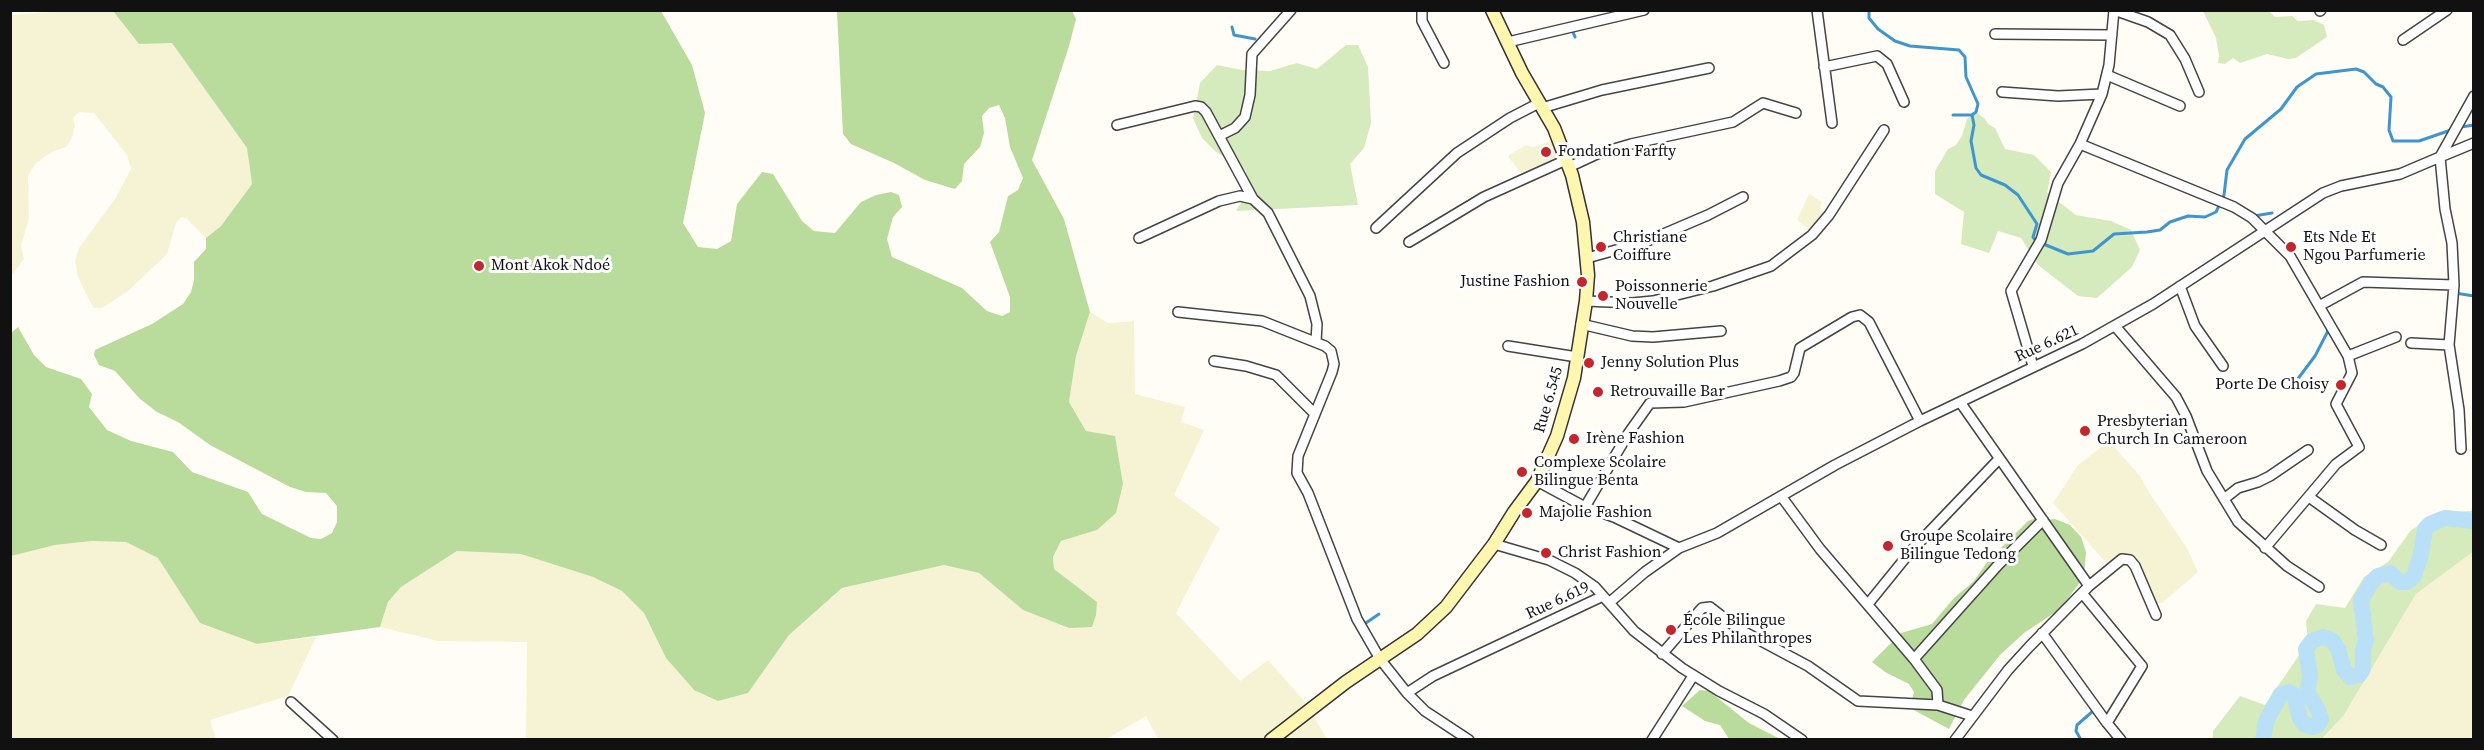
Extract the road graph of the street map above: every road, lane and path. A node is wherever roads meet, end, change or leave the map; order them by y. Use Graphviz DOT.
graph roads {
  1 [pos="1291,10"];
  2 [pos="1492,10"];
  3 [pos="1644,10"];
  4 [pos="1817,10"];
  5 [pos="2114,10"];
  6 [pos="2447,10"];
  7 [pos="1422,11"];
  8 [pos="1611,14"];
  9 [pos="1995,34"];
  10 [pos="2112,35"];
  11 [pos="2403,40"];
  12 [pos="1508,42"];
  13 [pos="1444,63"];
  14 [pos="1824,67"];
  15 [pos="1708,68"];
  16 [pos="2107,75"];
  17 [pos="2002,92"];
  18 [pos="2199,92"];
  19 [pos="2102,94"];
  20 [pos="2474,96"];
  21 [pos="1904,102"];
  22 [pos="1540,106"];
  23 [pos="2180,106"];
  24 [pos="1796,113"];
  25 [pos="1832,123"];
  26 [pos="1117,125"];
  27 [pos="1884,130"];
  28 [pos="1219,136"];
  29 [pos="2474,143"];
  30 [pos="2080,144"];
  31 [pos="2440,157"];
  32 [pos="1567,163"];
  33 [pos="1743,197"];
  34 [pos="1253,199"];
  35 [pos="1376,228"];
  36 [pos="2266,231"];
  37 [pos="1139,238"];
  38 [pos="1409,242"];
  39 [pos="1587,258"];
  40 [pos="2454,285"];
  41 [pos="2180,286"];
  42 [pos="1586,301"];
  43 [pos="2319,306"];
  44 [pos="1178,312"];
  45 [pos="1581,324"];
  46 [pos="2115,326"];
  47 [pos="1721,331"];
  48 [pos="2396,337"];
  49 [pos="1316,342"];
  50 [pos="2411,344"];
  51 [pos="2449,345"];
  52 [pos="1508,346"];
  53 [pos="2348,356"];
  54 [pos="1578,357"];
  55 [pos="1214,361"];
  56 [pos="2033,366"];
  57 [pos="2223,366"];
  58 [pos="1960,402"];
  59 [pos="1314,413"];
  60 [pos="1920,421"];
  61 [pos="2461,449"];
  62 [pos="2308,450"];
  63 [pos="1999,459"];
  64 [pos="1537,481"];
  65 [pos="1781,495"];
  66 [pos="2309,496"];
  67 [pos="2224,499"];
  68 [pos="1585,507"];
  69 [pos="2043,520"];
  70 [pos="1494,544"];
  71 [pos="2381,545"];
  72 [pos="1679,548"];
  73 [pos="2265,548"];
  74 [pos="2089,586"];
  75 [pos="2319,586"];
  76 [pos="2082,593"];
  77 [pos="1606,599"];
  78 [pos="1868,604"];
  79 [pos="2156,615"];
  80 [pos="2042,633"];
  81 [pos="1662,654"];
  82 [pos="1380,659"];
  83 [pos="1914,659"];
  84 [pos="1693,676"];
  85 [pos="1407,693"];
  86 [pos="291,702"];
  87 [pos="1938,705"];
  88 [pos="1972,716"];
  89 [pos="2107,723"];
  90 [pos="333,740"];
  91 [pos="1271,740"];
  92 [pos="1469,740"];
  93 [pos="1652,740"];
  94 [pos="1802,740"];
  95 [pos="1955,740"];
  96 [pos="2121,740"];
  1 -- 28 [label="street"];
  2 -- 12 [label="street, Rue 6.545"];
  3 -- 8 [label="street"];
  4 -- 14 [label="street"];
  5 -- 10 [label="street"];
  5 -- 18 [label="street"];
  6 -- 11 [label="street"];
  7 -- 13 [label="street"];
  8 -- 12 [label="street"];
  9 -- 10 [label="street"];
  10 -- 16 [label="street"];
  12 -- 22 [label="street, Rue 6.545"];
  14 -- 21 [label="street"];
  14 -- 25 [label="street"];
  15 -- 22 [label="street"];
  16 -- 19 [label="street"];
  16 -- 23 [label="street"];
  17 -- 19 [label="street"];
  19 -- 30 [label="street"];
  20 -- 31 [label="street"];
  22 -- 32 [label="street, Rue 6.545"];
  22 -- 35 [label="street"];
  24 -- 32 [label="street"];
  26 -- 28 [label="street"];
  27 -- 42 [label="street"];
  28 -- 34 [label="street"];
  29 -- 31 [label="street, Rue 6.621"];
  30 -- 36 [label="street"];
  30 -- 56 [label="street"];
  31 -- 36 [label="street, Rue 6.621"];
  31 -- 40 [label="street"];
  32 -- 38 [label="street"];
  32 -- 39 [label="street, Rue 6.545"];
  33 -- 39 [label="street"];
  34 -- 37 [label="street"];
  34 -- 49 [label="street"];
  36 -- 41 [label="street, Rue 6.621"];
  36 -- 43 [label="street"];
  39 -- 42 [label="street, Rue 6.545"];
  40 -- 43 [label="street"];
  40 -- 51 [label="street"];
  41 -- 46 [label="street, Rue 6.621"];
  41 -- 57 [label="street"];
  42 -- 45 [label="street, Rue 6.545"];
  43 -- 53 [label="street"];
  44 -- 49 [label="street"];
  45 -- 47 [label="street"];
  45 -- 54 [label="street, Rue 6.545"];
  46 -- 56 [label="street, Rue 6.621"];
  46 -- 67 [label="street"];
  48 -- 53 [label="street"];
  49 -- 59 [label="street"];
  50 -- 51 [label="street"];
  51 -- 61 [label="street"];
  52 -- 54 [label="street"];
  53 -- 66 [label="street"];
  54 -- 64 [label="street, Rue 6.545"];
  55 -- 59 [label="street"];
  56 -- 58 [label="street, Rue 6.621"];
  58 -- 60 [label="street, Rue 6.621"];
  58 -- 63 [label="street"];
  59 -- 82 [label="street"];
  60 -- 65 [label="street, Rue 6.621"];
  60 -- 68 [label="street"];
  62 -- 67 [label="street"];
  63 -- 69 [label="street"];
  63 -- 78 [label="street"];
  64 -- 68 [label="street"];
  64 -- 70 [label="street, Rue 6.545"];
  65 -- 72 [label="street, Rue 6.621"];
  65 -- 78 [label="street"];
  66 -- 71 [label="street"];
  66 -- 73 [label="street"];
  67 -- 73 [label="street"];
  68 -- 72 [label="street"];
  69 -- 74 [label="street"];
  69 -- 83 [label="street"];
  70 -- 77 [label="street"];
  70 -- 82 [label="street, Rue 6.545"];
  72 -- 77 [label="street, Rue 6.621"];
  73 -- 75 [label="street"];
  74 -- 76 [label="street"];
  74 -- 79 [label="street"];
  76 -- 80 [label="street"];
  76 -- 89 [label="street"];
  77 -- 81 [label="street, Rue 6.619"];
  77 -- 85 [label="street, Rue 6.619"];
  78 -- 83 [label="street"];
  80 -- 88 [label="street"];
  80 -- 89 [label="street"];
  81 -- 84 [label="street, Rue 6.619"];
  81 -- 87 [label="street"];
  82 -- 85 [label="street"];
  82 -- 91 [label="street, Rue 6.545"];
  83 -- 87 [label="street"];
  84 -- 93 [label="street"];
  84 -- 94 [label="street, Rue 6.619"];
  85 -- 92 [label="street"];
  86 -- 90 [label="street"];
  87 -- 88 [label="street"];
  88 -- 95 [label="street"];
  89 -- 96 [label="street"];
}
